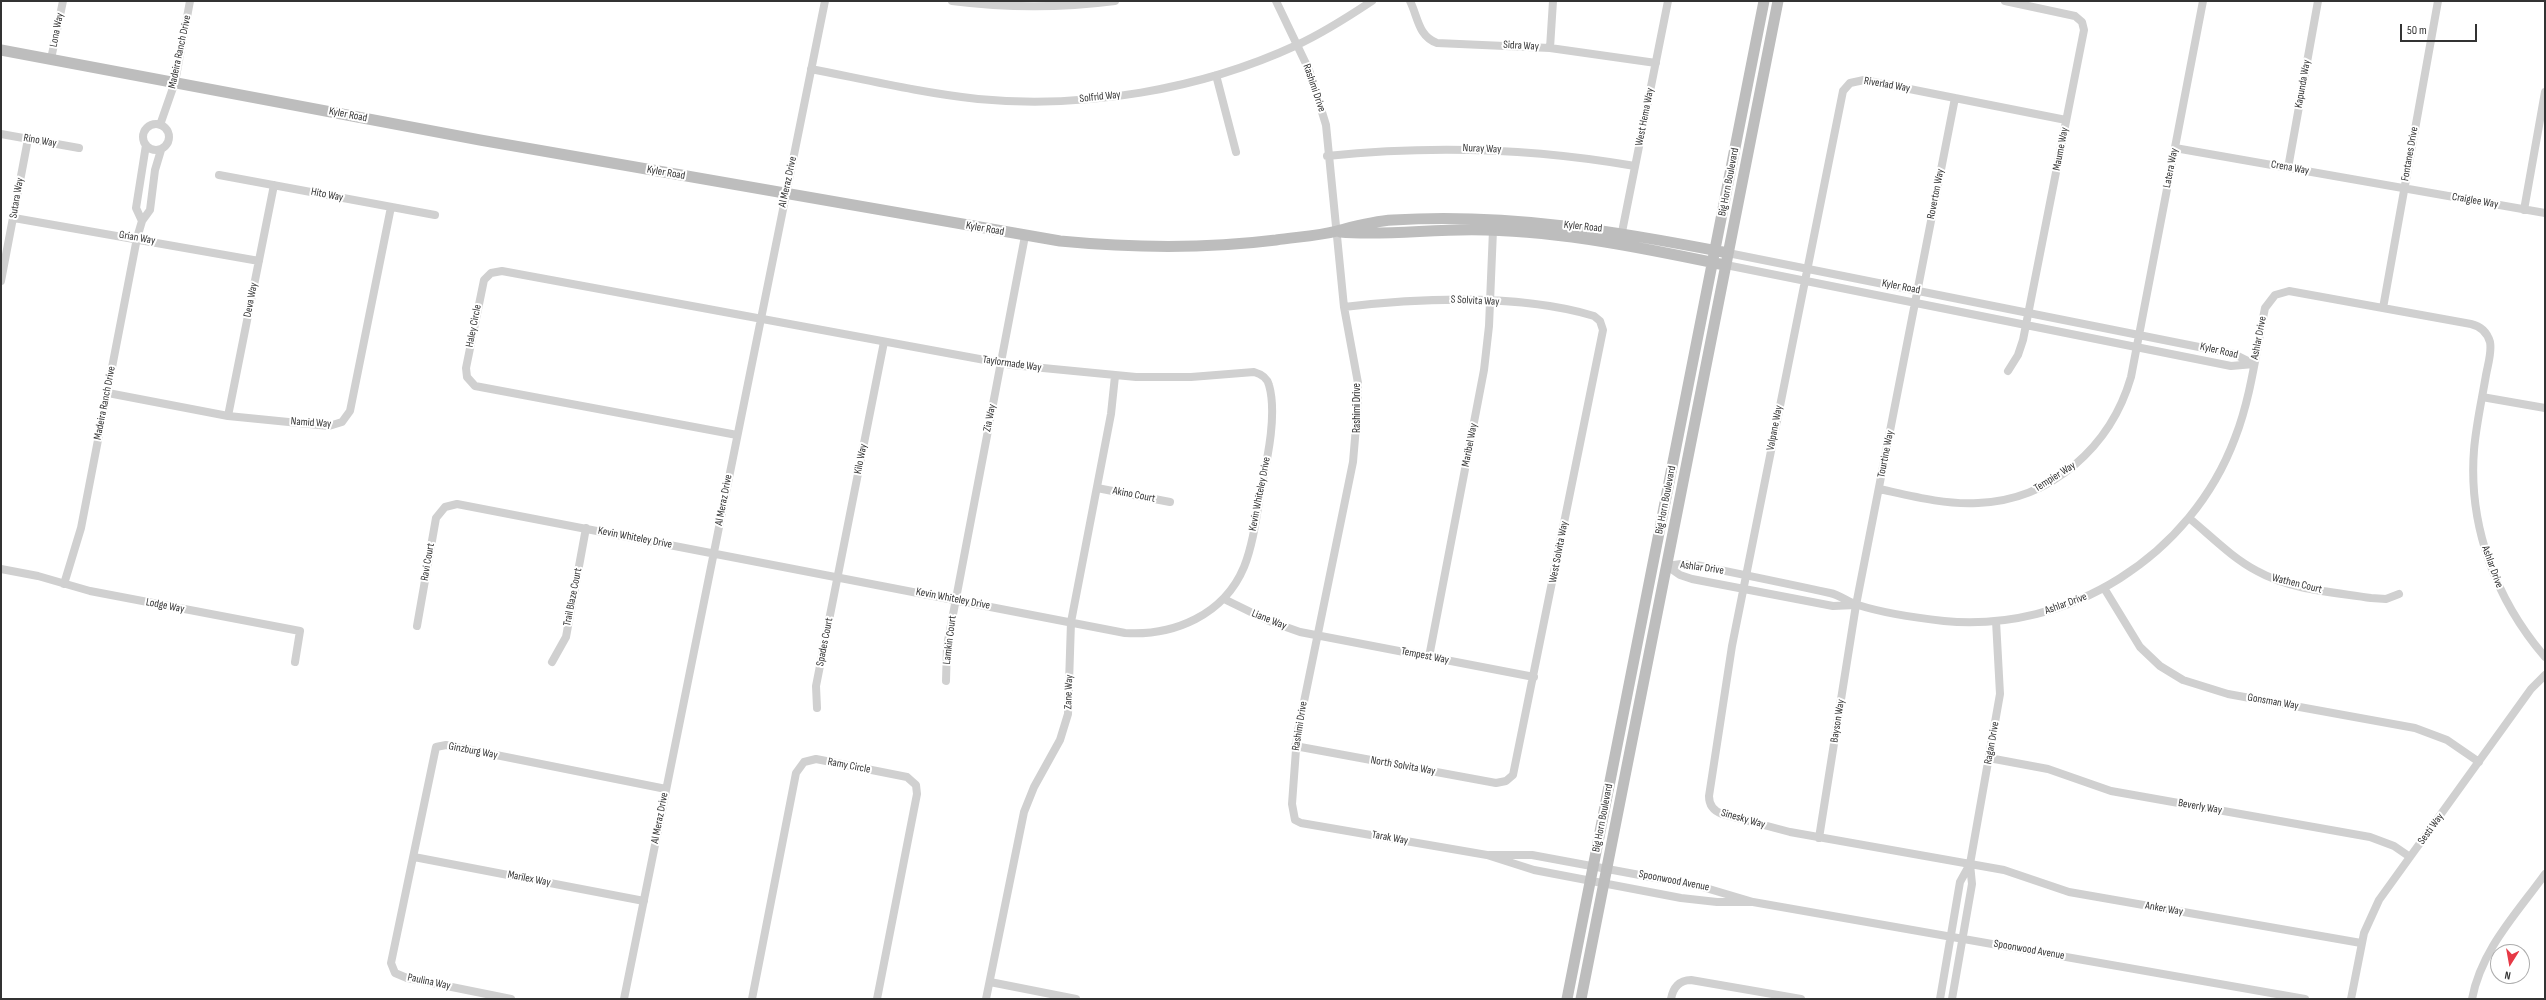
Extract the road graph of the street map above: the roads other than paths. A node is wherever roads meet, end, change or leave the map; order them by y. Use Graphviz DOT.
graph roads {
  1 [pos="63,1"];
  2 [pos="190,1"];
  3 [pos="825,1"];
  4 [pos="952,1"];
  5 [pos="1115,1"];
  6 [pos="1276,1"];
  7 [pos="1372,1"];
  8 [pos="1410,1"];
  9 [pos="1554,1"];
  10 [pos="1668,1"];
  11 [pos="1764,1"];
  12 [pos="1778,1"];
  13 [pos="2005,1"];
  14 [pos="2050,1"];
  15 [pos="2203,1"];
  16 [pos="2318,1"];
  17 [pos="2438,1"];
  18 [pos="2049,10"];
  19 [pos="1298,45"];
  20 [pos="1550,48"];
  21 [pos="1,50"];
  22 [pos="51,59"];
  23 [pos="1656,63"];
  24 [pos="811,69"];
  25 [pos="1216,75"];
  26 [pos="175,82"];
  27 [pos="2545,92"];
  28 [pos="1955,98"];
  29 [pos="2066,120"];
  30 [pos="160,125"];
  31 [pos="1,134"];
  32 [pos="28,139"];
  33 [pos="146,145"];
  34 [pos="79,148"];
  35 [pos="2175,148"];
  36 [pos="161,150"];
  37 [pos="1236,152"];
  38 [pos="1327,156"];
  39 [pos="1635,166"];
  40 [pos="2288,168"];
  41 [pos="218,174"];
  42 [pos="274,185"];
  43 [pos="2404,188"];
  44 [pos="786,194"];
  45 [pos="391,207"];
  46 [pos="2524,210"];
  47 [pos="2545,213"];
  48 [pos="435,215"];
  49 [pos="14,218"];
  50 [pos="142,221"];
  51 [pos="1494,230"];
  52 [pos="1336,231"];
  53 [pos="1622,232"];
  54 [pos="1025,236"];
  55 [pos="137,238"];
  56 [pos="1715,250"];
  57 [pos="1728,253"];
  58 [pos="259,261"];
  59 [pos="1713,263"];
  60 [pos="1726,265"];
  61 [pos="1807,269"];
  62 [pos="1,281"];
  63 [pos="1804,281"];
  64 [pos="1918,291"];
  65 [pos="1491,302"];
  66 [pos="1915,303"];
  67 [pos="1344,306"];
  68 [pos="2383,308"];
  69 [pos="2028,313"];
  70 [pos="760,319"];
  71 [pos="1602,324"];
  72 [pos="2026,325"];
  73 [pos="2140,335"];
  74 [pos="884,342"];
  75 [pos="2137,347"];
  76 [pos="1001,363"];
  77 [pos="2254,364"];
  78 [pos="2008,371"];
  79 [pos="1115,376"];
  80 [pos="1266,379"];
  81 [pos="108,393"];
  82 [pos="2482,397"];
  83 [pos="2545,408"];
  84 [pos="228,416"];
  85 [pos="737,435"];
  86 [pos="1097,488"];
  87 [pos="1879,489"];
  88 [pos="1170,502"];
  89 [pos="449,505"];
  90 [pos="2189,518"];
  91 [pos="586,528"];
  92 [pos="713,553"];
  93 [pos="1667,566"];
  94 [pos="1,569"];
  95 [pos="1746,575"];
  96 [pos="838,577"];
  97 [pos="64,584"];
  98 [pos="2104,588"];
  99 [pos="1743,589"];
  100 [pos="2399,594"];
  101 [pos="1224,598"];
  102 [pos="956,600"];
  103 [pos="1856,605"];
  104 [pos="1996,621"];
  105 [pos="1071,622"];
  106 [pos="417,626"];
  107 [pos="1317,636"];
  108 [pos="1429,657"];
  109 [pos="2545,657"];
  110 [pos="295,662"];
  111 [pos="552,662"];
  112 [pos="2545,675"];
  113 [pos="1534,677"];
  114 [pos="946,681"];
  115 [pos="817,708"];
  116 [pos="1296,746"];
  117 [pos="1989,758"];
  118 [pos="2479,762"];
  119 [pos="1510,779"];
  120 [pos="666,789"];
  121 [pos="1295,820"];
  122 [pos="1819,838"];
  123 [pos="1487,855"];
  124 [pos="414,857"];
  125 [pos="2410,857"];
  126 [pos="1970,864"];
  127 [pos="1593,866"];
  128 [pos="1607,869"];
  129 [pos="2545,874"];
  130 [pos="1590,881"];
  131 [pos="1604,884"];
  132 [pos="644,901"];
  133 [pos="1753,902"];
  134 [pos="1951,936"];
  135 [pos="1962,938"];
  136 [pos="2361,944"];
  137 [pos="395,973"];
  138 [pos="990,982"];
  139 [pos="511,999"];
  140 [pos="624,999"];
  141 [pos="752,999"];
  142 [pos="877,999"];
  143 [pos="986,999"];
  144 [pos="1076,999"];
  145 [pos="1567,999"];
  146 [pos="1581,999"];
  147 [pos="1671,999"];
  148 [pos="1801,999"];
  149 [pos="1940,999"];
  150 [pos="1952,999"];
  151 [pos="2305,999"];
  152 [pos="2351,999"];
  153 [pos="2472,999"];
  1 -- 22 [label="street, Lona Way"];
  2 -- 26 [label="street, Madeira Ranch Drive"];
  3 -- 24 [label="street, Al Meraz Drive"];
  4 -- 5 [label="street"];
  6 -- 19 [label="street, Rashimi Drive"];
  7 -- 19 [label="street, Solfrid Way"];
  8 -- 20 [label="street, Sidra Way"];
  9 -- 20 [label="street"];
  10 -- 23 [label="street, West Hema Way"];
  11 -- 56 [label="street, Big Horn Boulevard"];
  12 -- 57 [label="street, Big Horn Boulevard"];
  13 -- 18 [label="street"];
  14 -- 18 [label="street"];
  15 -- 35 [label="street, Latera Way"];
  16 -- 40 [label="street, Kapunda Way"];
  17 -- 43 [label="street, Fontanes Drive"];
  18 -- 29 [label="street, Maume Way"];
  19 -- 25 [label="street, Solfrid Way"];
  19 -- 38 [label="street, Rashimi Drive"];
  20 -- 23 [label="street, Sidra Way"];
  21 -- 22 [label="street, Kyler Road"];
  22 -- 26 [label="street, Kyler Road"];
  23 -- 39 [label="street, West Hema Way"];
  24 -- 25 [label="street, Solfrid Way"];
  24 -- 44 [label="street, Al Meraz Drive"];
  25 -- 37 [label="street"];
  26 -- 30 [label="street, Madeira Ranch Drive"];
  26 -- 44 [label="street, Kyler Road"];
  27 -- 46 [label="street"];
  28 -- 29 [label="street, Riverlad Way"];
  28 -- 61 [label="street, Riverlad Way"];
  28 -- 64 [label="street, Roverton Way"];
  29 -- 69 [label="street, Maume Way"];
  30 -- 33 [label="street"];
  30 -- 36 [label="street"];
  31 -- 32 [label="street, Rino Way"];
  32 -- 34 [label="street, Rino Way"];
  32 -- 49 [label="street, Sutara Way"];
  33 -- 36 [label="street"];
  33 -- 50 [label="street"];
  35 -- 40 [label="street, Crena Way"];
  35 -- 73 [label="street, Latera Way"];
  36 -- 50 [label="street, Madeira Ranch Drive"];
  38 -- 39 [label="street, Nuray Way"];
  38 -- 52 [label="street, Rashimi Drive"];
  39 -- 53 [label="street, West Hema Way"];
  40 -- 43 [label="street, Crena Way"];
  41 -- 42 [label="street, Hito Way"];
  42 -- 45 [label="street, Hito Way"];
  42 -- 58 [label="street, Deva Way"];
  43 -- 46 [label="street, Craiglee Way"];
  43 -- 68 [label="street, Fontanes Drive"];
  44 -- 54 [label="street, Kyler Road"];
  44 -- 70 [label="street, Al Meraz Drive"];
  45 -- 48 [label="street, Hito Way"];
  45 -- 84 [label="street, Namid Way"];
  46 -- 47 [label="street, Craiglee Way"];
  49 -- 55 [label="street, Grian Way"];
  49 -- 62 [label="street, Sutara Way"];
  50 -- 55 [label="street, Madeira Ranch Drive"];
  51 -- 52 [label="street, Kyler Road"];
  51 -- 59 [label="street, Kyler Road"];
  51 -- 65 [label="street, Maribel Way"];
  52 -- 53 [label="street, Kyler Road"];
  52 -- 54 [label="street, Kyler Road"];
  52 -- 67 [label="street, Rashimi Drive"];
  53 -- 56 [label="street, Kyler Road"];
  54 -- 76 [label="street, Zia Way"];
  55 -- 58 [label="street, Grian Way"];
  55 -- 81 [label="street, Madeira Ranch Drive"];
  56 -- 57 [label="street, Kyler Road"];
  56 -- 59 [label="street, Big Horn Boulevard"];
  57 -- 60 [label="street, Big Horn Boulevard"];
  57 -- 61 [label="street, Kyler Road"];
  58 -- 84 [label="street, Deva Way"];
  59 -- 60 [label="street, Kyler Road"];
  59 -- 127 [label="street, Big Horn Boulevard"];
  60 -- 63 [label="street, Kyler Road"];
  60 -- 93 [label="street, Big Horn Boulevard"];
  61 -- 63 [label="street, Riverlad Way"];
  61 -- 64 [label="street, Kyler Road"];
  63 -- 66 [label="street, Kyler Road"];
  63 -- 95 [label="street, Valpane Way"];
  64 -- 66 [label="street, Roverton Way"];
  64 -- 69 [label="street, Kyler Road"];
  65 -- 67 [label="street, S Solvita Way"];
  65 -- 71 [label="street, S Solvita Way"];
  65 -- 108 [label="street, Maribel Way"];
  66 -- 72 [label="street, Kyler Road"];
  66 -- 87 [label="street, Tourtine Way"];
  67 -- 107 [label="street, Rashimi Drive"];
  68 -- 77 [label="street, Ashlar Drive"];
  68 -- 82 [label="street, Ashlar Drive"];
  69 -- 72 [label="street, Maume Way"];
  69 -- 73 [label="street, Kyler Road"];
  70 -- 74 [label="street, Taylormade Way"];
  70 -- 85 [label="street, Al Meraz Drive"];
  70 -- 85 [label="street, Haley Circle"];
  71 -- 113 [label="street, West Solvita Way"];
  72 -- 75 [label="street, Kyler Road"];
  72 -- 78 [label="street, Maume Way"];
  73 -- 75 [label="street, Latera Way"];
  73 -- 77 [label="street, Kyler Road"];
  74 -- 76 [label="street, Taylormade Way"];
  74 -- 96 [label="street, Kilo Way"];
  75 -- 77 [label="street, Kyler Road"];
  75 -- 87 [label="street, Tempier Way"];
  76 -- 79 [label="street, Taylormade Way"];
  76 -- 102 [label="street, Zia Way"];
  77 -- 90 [label="street, Ashlar Drive"];
  79 -- 80 [label="street, Taylormade Way"];
  79 -- 86 [label="street, Zane Way"];
  80 -- 101 [label="street, Kevin Whiteley Drive"];
  81 -- 84 [label="street, Namid Way"];
  81 -- 97 [label="street, Madeira Ranch Drive"];
  82 -- 83 [label="street"];
  82 -- 109 [label="street, Ashlar Drive"];
  85 -- 92 [label="street, Al Meraz Drive"];
  86 -- 88 [label="street, Akino Court"];
  86 -- 105 [label="street, Zane Way"];
  87 -- 103 [label="street, Tourtine Way"];
  89 -- 91 [label="street, Kevin Whiteley Drive"];
  89 -- 106 [label="street, Ravi Court"];
  90 -- 98 [label="street, Ashlar Drive"];
  90 -- 100 [label="street, Wathen Court"];
  91 -- 92 [label="street, Kevin Whiteley Drive"];
  91 -- 111 [label="street, Trail Blaze Court"];
  92 -- 96 [label="street, Kevin Whiteley Drive"];
  92 -- 120 [label="street, Al Meraz Drive"];
  93 -- 95 [label="street, Ashlar Drive"];
  93 -- 99 [label="street, Ashlar Drive"];
  93 -- 128 [label="street, Big Horn Boulevard"];
  94 -- 97 [label="street, Lodge Way"];
  95 -- 99 [label="street, Valpane Way"];
  95 -- 103 [label="street, Ashlar Drive"];
  96 -- 102 [label="street, Kevin Whiteley Drive"];
  96 -- 115 [label="street, Spades Court"];
  97 -- 110 [label="street, Lodge Way"];
  98 -- 104 [label="street, Ashlar Drive"];
  98 -- 118 [label="street, Gonsman Way"];
  99 -- 103 [label="street, Ashlar Drive"];
  99 -- 122 [label="street, Sinesky Way"];
  101 -- 105 [label="street, Kevin Whiteley Drive"];
  101 -- 107 [label="street, Liane Way"];
  102 -- 105 [label="street, Kevin Whiteley Drive"];
  102 -- 114 [label="street, Lamkin Court"];
  103 -- 104 [label="street, Ashlar Drive"];
  103 -- 122 [label="street, Bayson Way"];
  104 -- 117 [label="street, Ragan Drive"];
  105 -- 138 [label="street, Zane Way"];
  107 -- 108 [label="street, Tempest Way"];
  107 -- 116 [label="street, Rashimi Drive"];
  108 -- 113 [label="street, Tempest Way"];
  112 -- 118 [label="street, Sesti Way"];
  113 -- 119 [label="street, West Solvita Way"];
  116 -- 119 [label="street, North Solvita Way"];
  116 -- 121 [label="street, Rashimi Drive"];
  117 -- 125 [label="street, Beverly Way"];
  117 -- 126 [label="street, Ragan Drive"];
  118 -- 125 [label="street, Sesti Way"];
  120 -- 124 [label="street, Ginzburg Way"];
  120 -- 132 [label="street, Al Meraz Drive"];
  121 -- 123 [label="street, Tarak Way"];
  122 -- 126 [label="street, Sinesky Way"];
  123 -- 127 [label="street, Tarak Way"];
  123 -- 130 [label="street, Tarak Way"];
  124 -- 132 [label="street, Marilex Way"];
  124 -- 137 [label="street, Ginzburg Way"];
  125 -- 136 [label="street, Sesti Way"];
  126 -- 134 [label="street, Ragan Drive"];
  126 -- 135 [label="street, Ragan Drive"];
  126 -- 136 [label="street, Anker Way"];
  127 -- 128 [label="street, Spoonwood Avenue"];
  127 -- 130 [label="street, Big Horn Boulevard"];
  128 -- 131 [label="street, Big Horn Boulevard"];
  128 -- 133 [label="street, Spoonwood Avenue"];
  129 -- 153 [label="street"];
  130 -- 131 [label="street, Tarak Way"];
  130 -- 145 [label="street, Big Horn Boulevard"];
  131 -- 133 [label="street, Spoonwood Avenue"];
  131 -- 146 [label="street, Big Horn Boulevard"];
  132 -- 140 [label="street, Al Meraz Drive"];
  133 -- 134 [label="street, Spoonwood Avenue"];
  134 -- 135 [label="street, Spoonwood Avenue"];
  134 -- 149 [label="street, Ragan Drive"];
  135 -- 150 [label="street, Ragan Drive"];
  135 -- 151 [label="street, Spoonwood Avenue"];
  136 -- 152 [label="street, Sesti Way"];
  137 -- 139 [label="street, Paulina Way"];
  138 -- 143 [label="street, Zane Way"];
  138 -- 144 [label="street"];
  141 -- 142 [label="street, Ramy Circle"];
  147 -- 148 [label="street"];
}
